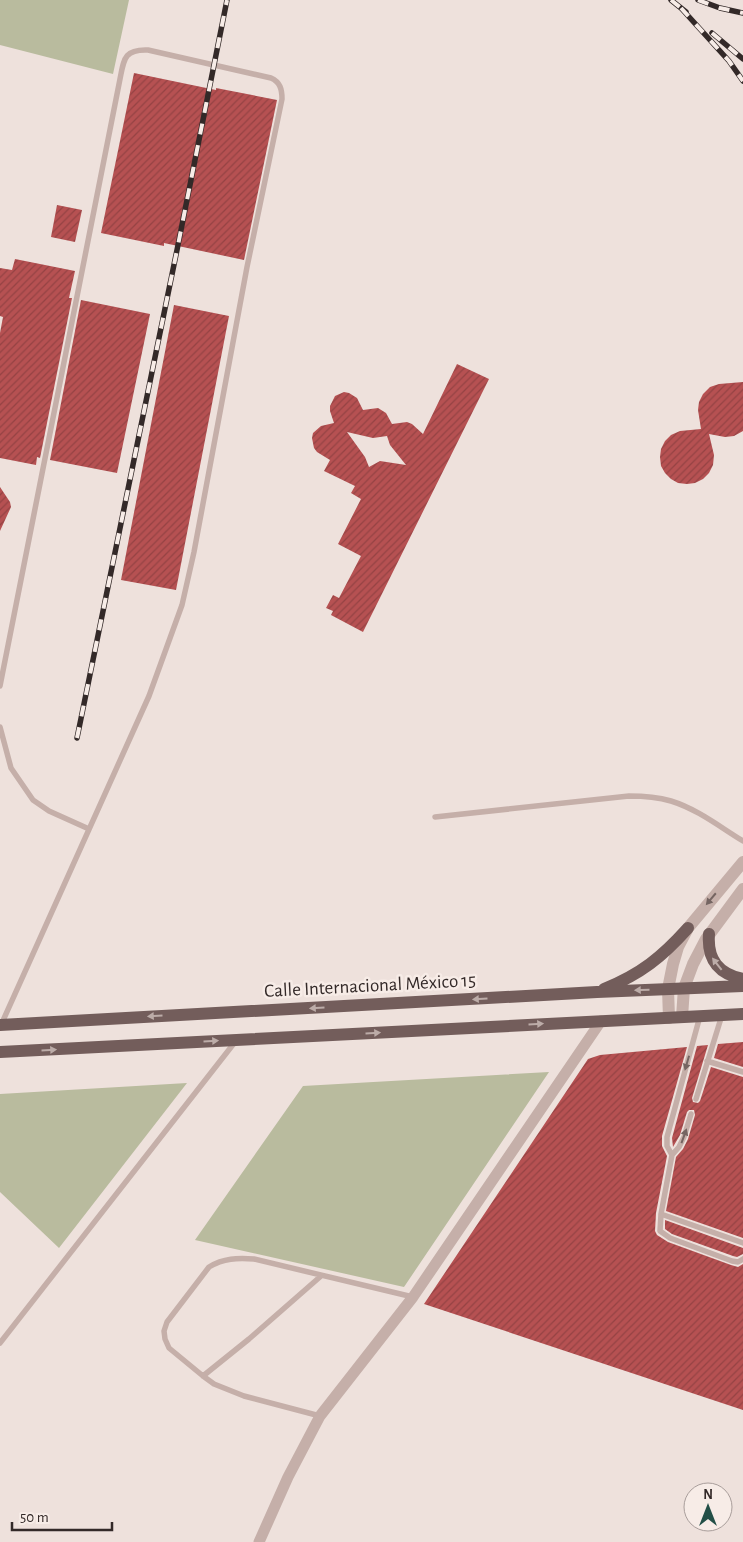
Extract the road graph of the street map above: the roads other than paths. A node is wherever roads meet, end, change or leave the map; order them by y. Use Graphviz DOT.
graph roads {
  1 [pos="0,686"];
  2 [pos="0,727"];
  3 [pos="435,817"];
  4 [pos="88,829"];
  5 [pos="743,841"];
  6 [pos="743,862"];
  7 [pos="743,889"];
  8 [pos="688,928"];
  9 [pos="709,934"];
  10 [pos="743,979"];
  11 [pos="743,986"];
  12 [pos="684,988"];
  13 [pos="668,989"];
  14 [pos="597,992"];
  15 [pos="743,1014"];
  16 [pos="722,1015"];
  17 [pos="700,1016"];
  18 [pos="676,1017"];
  19 [pos="601,1021"];
  20 [pos="1,1025"];
  21 [pos="236,1040"];
  22 [pos="0,1052"];
  23 [pos="708,1061"];
  24 [pos="743,1072"];
  25 [pos="696,1099"];
  26 [pos="691,1114"];
  27 [pos="672,1156"];
  28 [pos="661,1214"];
  29 [pos="743,1243"];
  30 [pos="743,1259"];
  31 [pos="321,1276"];
  32 [pos="413,1296"];
  33 [pos="0,1343"];
  34 [pos="203,1376"];
  35 [pos="320,1416"];
  36 [pos="258,1542"];
  1 -- 4 [label="lane"];
  2 -- 4 [label="lane"];
  3 -- 5 [label="lane"];
  4 -- 20 [label="lane"];
  6 -- 8 [label="street, one-way"];
  7 -- 9 [label="street"];
  8 -- 13 [label="street"];
  8 -- 14 [label="main road"];
  10 -- 9 [label="main road, one-way"];
  9 -- 12 [label="street"];
  11 -- 12 [label="main road, Calle Internacional México 15"];
  12 -- 13 [label="main road, Calle Internacional México 15"];
  12 -- 18 [label="street"];
  13 -- 14 [label="main road, Calle Internacional México 15, one-way"];
  13 -- 18 [label="street"];
  14 -- 20 [label="main road, Calle Internacional México 15, one-way"];
  15 -- 16 [label="main road"];
  16 -- 17 [label="main road"];
  16 -- 23 [label="lane"];
  17 -- 18 [label="main road"];
  17 -- 27 [label="lane, one-way"];
  18 -- 19 [label="main road"];
  21 -- 19 [label="main road, one-way"];
  19 -- 32 [label="street"];
  22 -- 21 [label="main road, one-way"];
  21 -- 33 [label="lane"];
  23 -- 24 [label="lane"];
  23 -- 25 [label="lane"];
  27 -- 26 [label="lane, one-way"];
  27 -- 28 [label="lane"];
  28 -- 29 [label="lane"];
  28 -- 30 [label="lane"];
  31 -- 32 [label="lane"];
  31 -- 34 [label="lane"];
  31 -- 34 [label="lane"];
  32 -- 35 [label="street"];
  34 -- 35 [label="lane"];
  35 -- 36 [label="street"];
}
